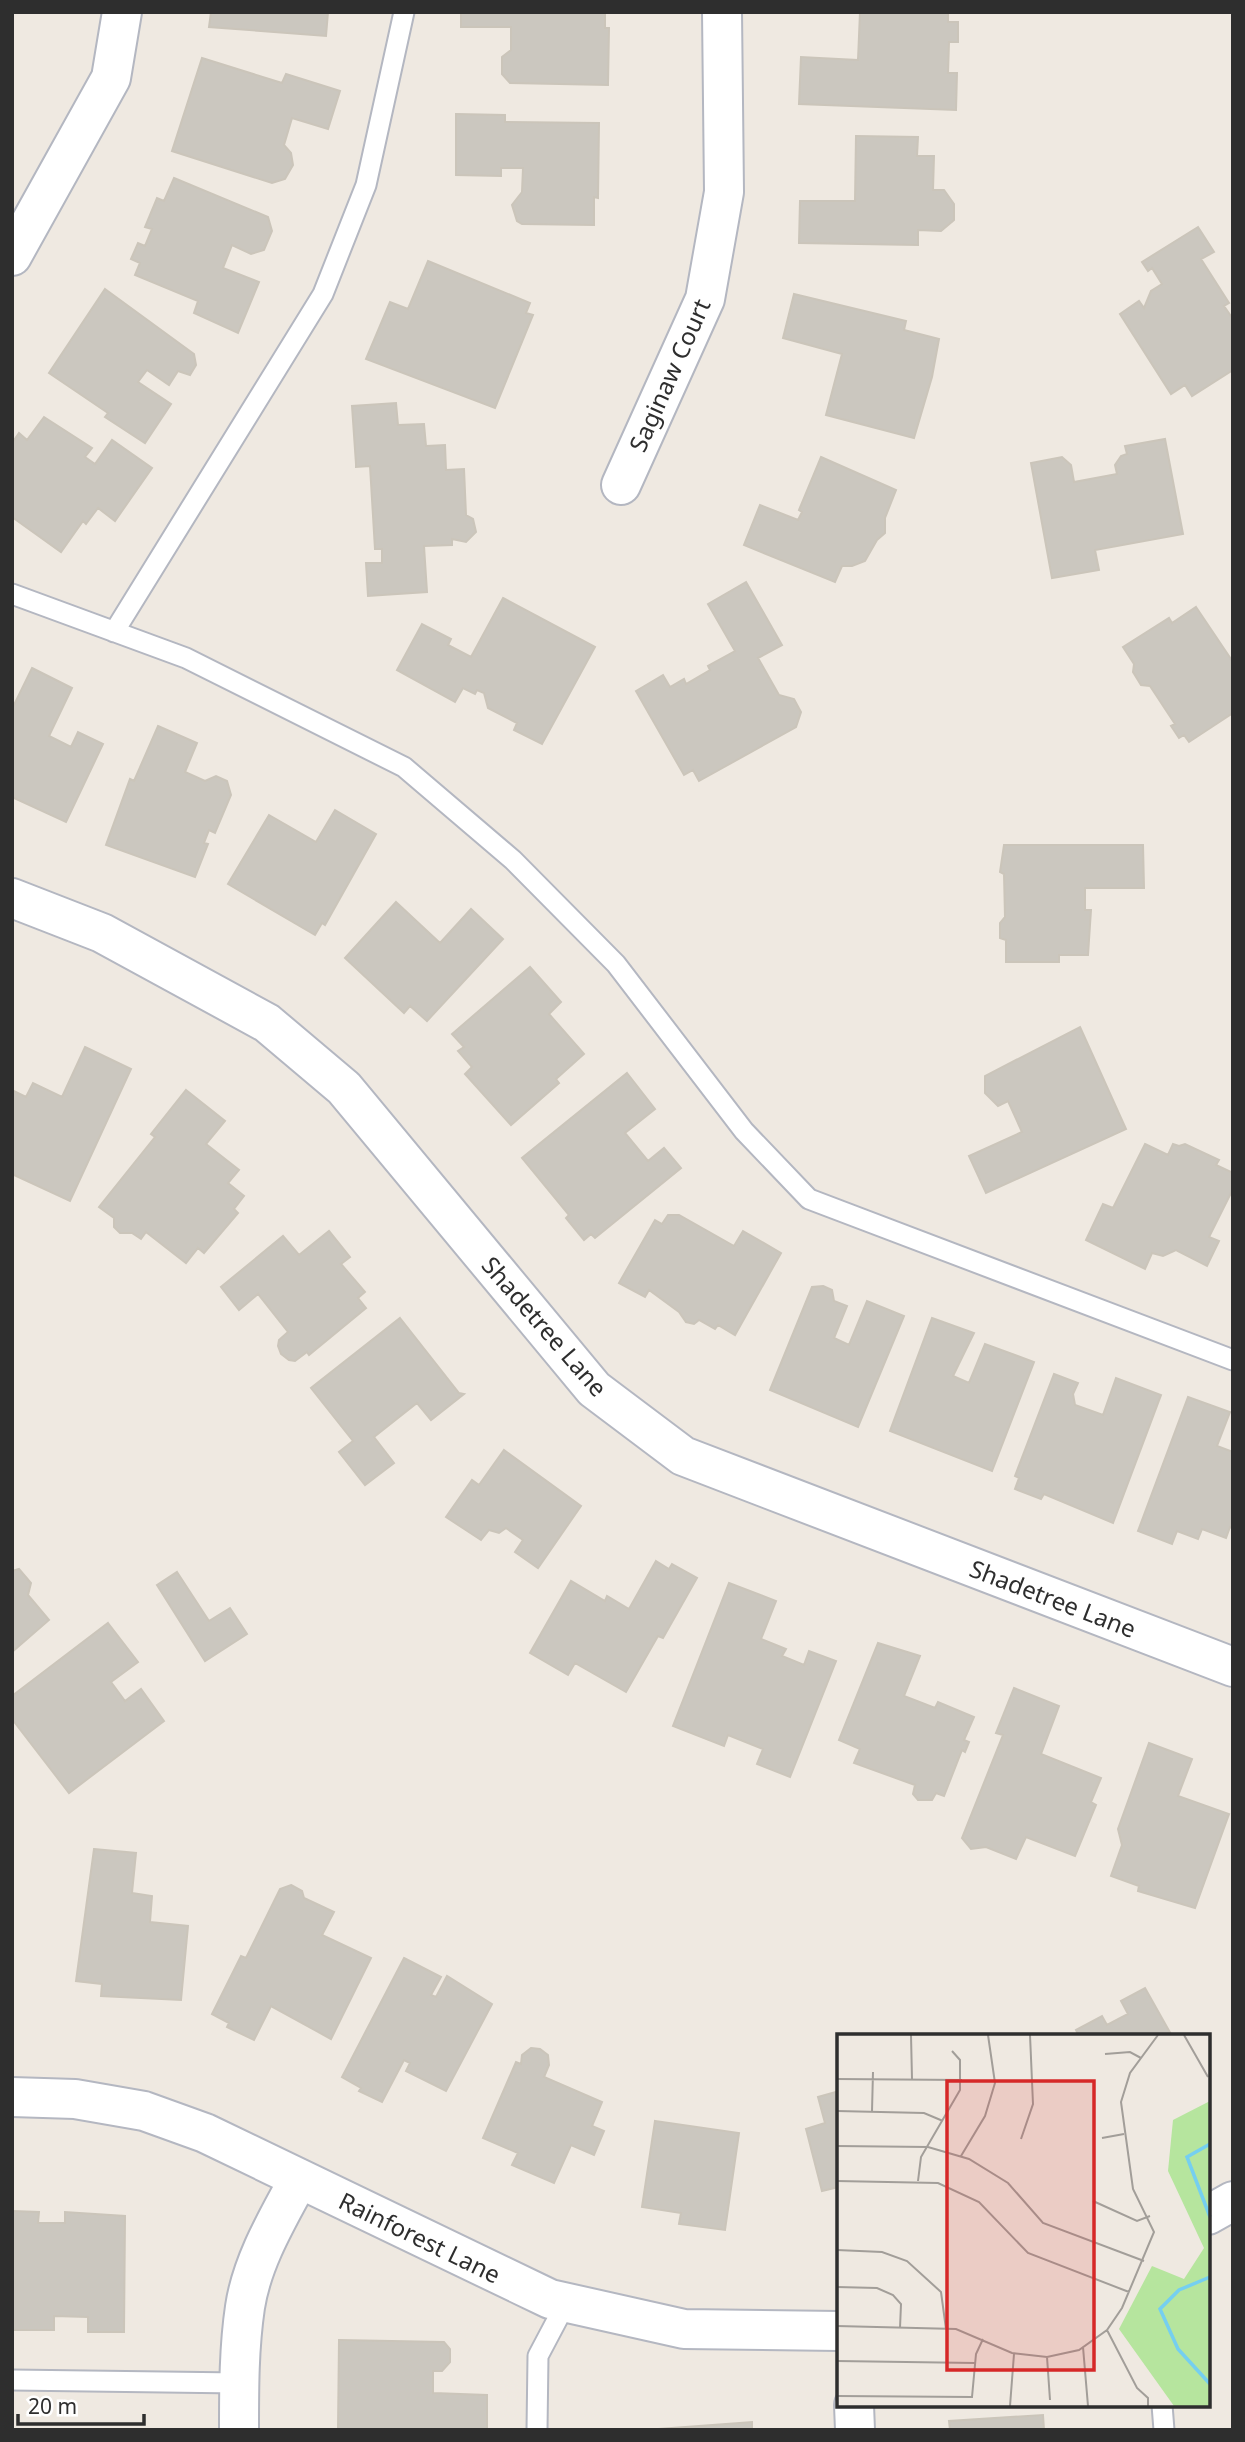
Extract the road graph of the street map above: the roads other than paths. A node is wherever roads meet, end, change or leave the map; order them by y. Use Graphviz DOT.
graph roads {
  1 [pos="122,12"];
  2 [pos="404,12"];
  3 [pos="722,12"];
  4 [pos="12,256"];
  5 [pos="621,485"];
  6 [pos="12,594"];
  7 [pos="114,632"];
  8 [pos="12,898"];
  9 [pos="1233,1360"];
  10 [pos="1233,1667"];
  11 [pos="12,2097"];
  12 [pos="299,2179"];
  13 [pos="1233,2201"];
  14 [pos="1210,2214"];
  15 [pos="566,2303"];
  16 [pos="837,2332"];
  17 [pos="12,2380"];
  18 [pos="239,2383"];
  19 [pos="854,2407"];
  20 [pos="1163,2407"];
  21 [pos="239,2430"];
  22 [pos="537,2430"];
  23 [pos="855,2430"];
  24 [pos="1164,2430"];
  1 -- 4 [label="street"];
  2 -- 7 [label="lane"];
  3 -- 5 [label="street, Saginaw Court"];
  6 -- 7 [label="lane"];
  7 -- 9 [label="lane"];
  8 -- 10 [label="street, Shadetree Lane"];
  11 -- 12 [label="street, Rainforest Lane"];
  12 -- 15 [label="street, Rainforest Lane"];
  12 -- 18 [label="street"];
  13 -- 14 [label="street"];
  15 -- 16 [label="street, Rainforest Lane"];
  15 -- 22 [label="lane"];
  17 -- 18 [label="lane"];
  18 -- 21 [label="street"];
  19 -- 23 [label="street"];
  20 -- 24 [label="lane"];
}
